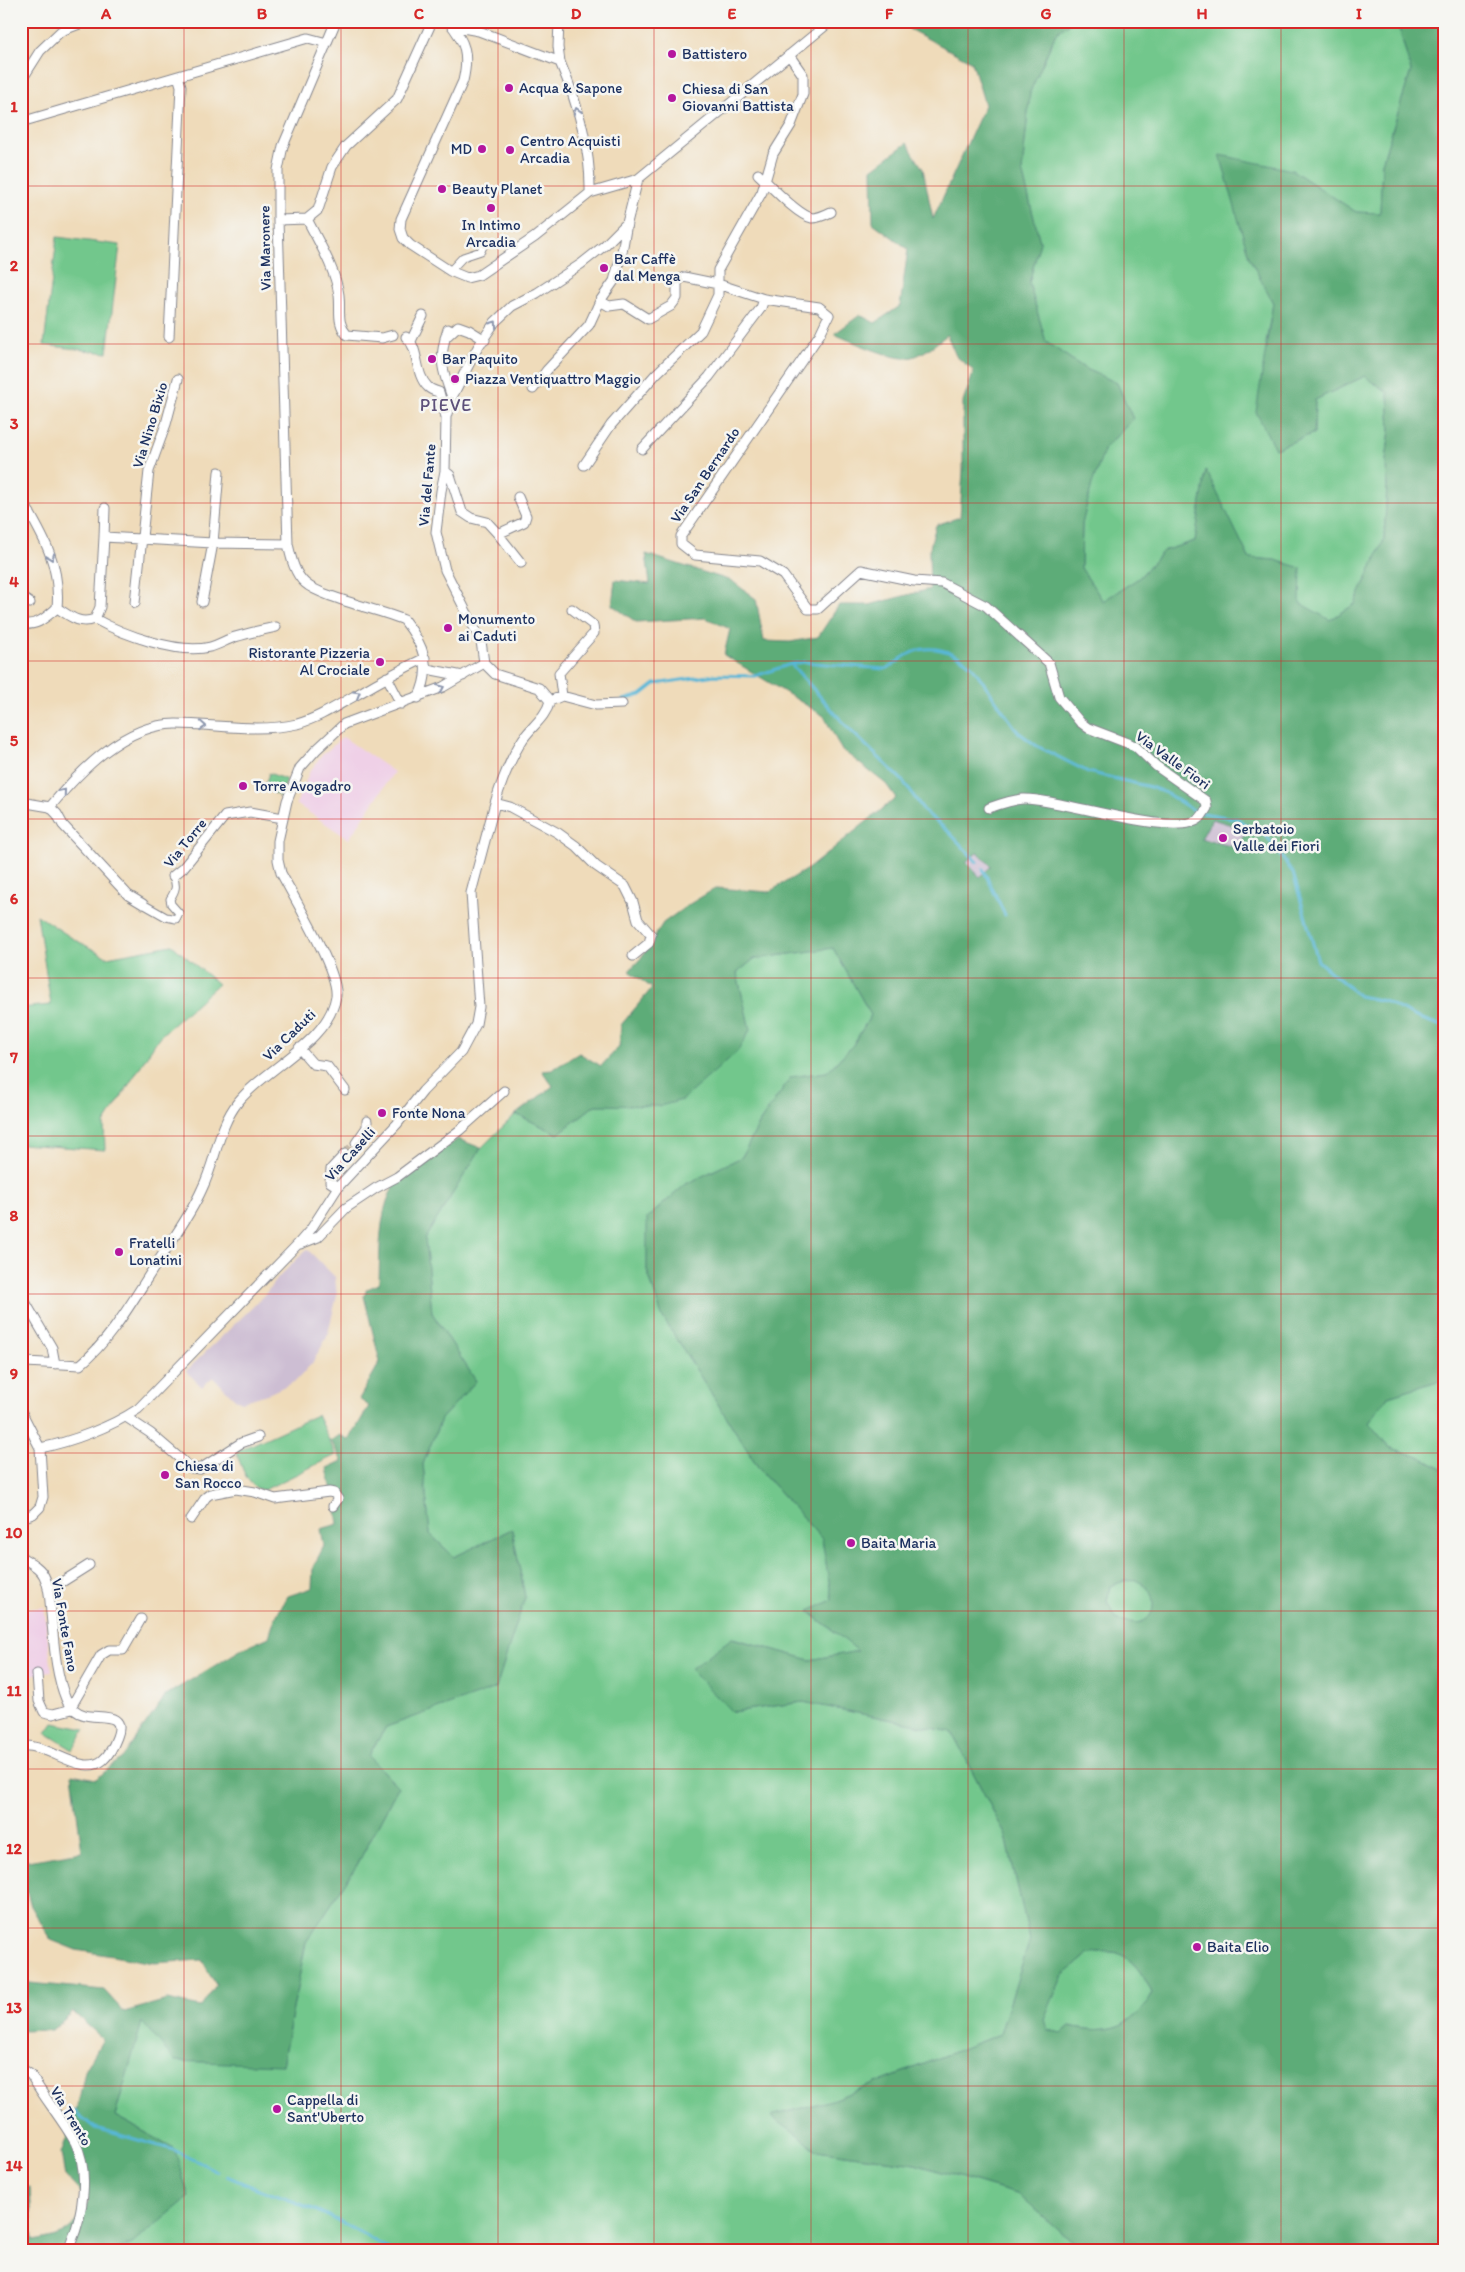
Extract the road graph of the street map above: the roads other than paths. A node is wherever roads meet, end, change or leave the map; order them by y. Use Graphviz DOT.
graph roads {
  1 [pos="87,21"];
  2 [pos="336,21"];
  3 [pos="559,21"];
  4 [pos="831,21"];
  5 [pos="450,23"];
  6 [pos="430,26"];
  7 [pos="327,43"];
  8 [pos="789,55"];
  9 [pos="560,62"];
  10 [pos="178,76"];
  11 [pos="21,82"];
  12 [pos="21,122"];
  13 [pos="762,177"];
  14 [pos="638,179"];
  15 [pos="590,193"];
  16 [pos="831,212"];
  17 [pos="307,219"];
  18 [pos="278,220"];
  19 [pos="627,223"];
  20 [pos="484,244"];
  21 [pos="450,271"];
  22 [pos="718,284"];
  23 [pos="764,299"];
  24 [pos="600,301"];
  25 [pos="423,316"];
  26 [pos="448,330"];
  27 [pos="393,336"];
  28 [pos="169,337"];
  29 [pos="444,340"];
  30 [pos="485,340"];
  31 [pos="178,379"];
  32 [pos="533,390"];
  33 [pos="452,397"];
  34 [pos="446,417"];
  35 [pos="642,449"];
  36 [pos="584,465"];
  37 [pos="446,471"];
  38 [pos="219,472"];
  39 [pos="21,498"];
  40 [pos="518,498"];
  41 [pos="105,508"];
  42 [pos="30,513"];
  43 [pos="21,519"];
  44 [pos="498,534"];
  45 [pos="104,537"];
  46 [pos="141,538"];
  47 [pos="213,543"];
  48 [pos="288,544"];
  49 [pos="521,563"];
  50 [pos="928,582"];
  51 [pos="21,597"];
  52 [pos="202,602"];
  53 [pos="30,603"];
  54 [pos="135,603"];
  55 [pos="57,608"];
  56 [pos="572,610"];
  57 [pos="95,619"];
  58 [pos="21,624"];
  59 [pos="276,627"];
  60 [pos="425,658"];
  61 [pos="484,663"];
  62 [pos="427,669"];
  63 [pos="463,676"];
  64 [pos="387,677"];
  65 [pos="562,696"];
  66 [pos="418,698"];
  67 [pos="550,701"];
  68 [pos="401,704"];
  69 [pos="622,704"];
  70 [pos="21,802"];
  71 [pos="495,803"];
  72 [pos="50,807"];
  73 [pos="989,808"];
  74 [pos="283,818"];
  75 [pos="173,876"];
  76 [pos="143,904"];
  77 [pos="633,956"];
  78 [pos="299,1048"];
  79 [pos="345,1090"];
  80 [pos="504,1091"];
  81 [pos="367,1121"];
  82 [pos="356,1142"];
  83 [pos="346,1154"];
  84 [pos="338,1187"];
  85 [pos="298,1244"];
  86 [pos="21,1295"];
  87 [pos="21,1364"];
  88 [pos="55,1364"];
  89 [pos="21,1412"];
  90 [pos="126,1417"];
  91 [pos="258,1437"];
  92 [pos="40,1448"];
  93 [pos="333,1506"];
  94 [pos="21,1518"];
  95 [pos="191,1520"];
  96 [pos="21,1557"];
  97 [pos="89,1564"];
  98 [pos="48,1589"];
  99 [pos="141,1619"];
  100 [pos="36,1674"];
  101 [pos="72,1708"];
  102 [pos="21,1746"];
  103 [pos="21,2068"];
  104 [pos="72,2243"];
  1 -- 11 [label="street"];
  2 -- 7 [label="street, Via Maronere"];
  3 -- 9 [label="street"];
  4 -- 8 [label="street"];
  5 -- 9 [label="street"];
  5 -- 21 [label="street"];
  6 -- 17 [label="street"];
  7 -- 10 [label="street"];
  7 -- 18 [label="street, Via Maronere"];
  8 -- 13 [label="street"];
  8 -- 14 [label="street"];
  15 -- 9 [label="street, one-way"];
  10 -- 12 [label="street"];
  10 -- 28 [label="street"];
  13 -- 16 [label="street"];
  13 -- 22 [label="street"];
  14 -- 15 [label="street"];
  14 -- 19 [label="street"];
  15 -- 21 [label="street"];
  17 -- 18 [label="street"];
  17 -- 27 [label="street"];
  18 -- 48 [label="street, Via Maronere"];
  19 -- 24 [label="street"];
  30 -- 19 [label="street, Via del Fante, one-way"];
  20 -- 21 [label="street"];
  22 -- 23 [label="street, Via San Bernardo"];
  22 -- 24 [label="street, Via San Bernardo"];
  22 -- 36 [label="street"];
  23 -- 35 [label="street"];
  23 -- 50 [label="street, Via San Bernardo"];
  24 -- 32 [label="street"];
  25 -- 34 [label="street"];
  26 -- 29 [label="street"];
  29 -- 30 [label="street"];
  29 -- 33 [label="street"];
  30 -- 33 [label="street, Via del Fante"];
  31 -- 46 [label="street, Via Nino Bixio"];
  33 -- 34 [label="street, Via del Fante"];
  34 -- 37 [label="street, Via del Fante"];
  37 -- 44 [label="street"];
  37 -- 61 [label="street, Via del Fante"];
  38 -- 47 [label="street"];
  39 -- 42 [label="street"];
  40 -- 44 [label="street"];
  41 -- 45 [label="street"];
  42 -- 43 [label="street"];
  42 -- 55 [label="street, one-way"];
  44 -- 49 [label="street"];
  45 -- 46 [label="street"];
  45 -- 57 [label="street"];
  46 -- 47 [label="street"];
  46 -- 54 [label="street, Via Nino Bixio"];
  47 -- 48 [label="street"];
  47 -- 52 [label="street"];
  48 -- 60 [label="street, Via Maronere"];
  50 -- 73 [label="street, Via Valle Fiori"];
  51 -- 53 [label="street"];
  55 -- 57 [label="street"];
  55 -- 58 [label="street"];
  56 -- 65 [label="street"];
  57 -- 59 [label="street"];
  60 -- 62 [label="street, Via Maronere"];
  60 -- 64 [label="street"];
  61 -- 63 [label="street"];
  61 -- 67 [label="street"];
  62 -- 63 [label="street"];
  62 -- 66 [label="street, Via Maronere"];
  66 -- 63 [label="street, one-way"];
  64 -- 68 [label="street"];
  72 -- 64 [label="street, one-way"];
  65 -- 67 [label="street"];
  65 -- 69 [label="street"];
  66 -- 68 [label="street, Via Caduti"];
  67 -- 71 [label="street, Via Caselli"];
  68 -- 74 [label="street, Via Caduti"];
  70 -- 72 [label="street"];
  71 -- 77 [label="street"];
  71 -- 84 [label="street, Via Caselli"];
  72 -- 76 [label="street, Via Torre"];
  74 -- 75 [label="street, Via Torre"];
  74 -- 78 [label="street, Via Caduti"];
  75 -- 76 [label="street, Via Torre"];
  78 -- 79 [label="street"];
  78 -- 88 [label="street, Via Caduti"];
  80 -- 85 [label="street"];
  81 -- 82 [label="street"];
  83 -- 84 [label="street"];
  84 -- 85 [label="street, Via Caselli"];
  85 -- 90 [label="street, Via Caselli"];
  86 -- 88 [label="street"];
  87 -- 88 [label="street, Via Caduti"];
  89 -- 92 [label="street"];
  90 -- 91 [label="street"];
  90 -- 92 [label="street, Via Caselli"];
  92 -- 94 [label="street"];
  93 -- 95 [label="street"];
  96 -- 98 [label="street, Via Fonte Fano"];
  97 -- 98 [label="street"];
  98 -- 101 [label="street, Via Fonte Fano"];
  99 -- 101 [label="street, Via Fonte Fano"];
  100 -- 101 [label="street"];
  101 -- 102 [label="street"];
  103 -- 104 [label="street, Via Trento"];
}
